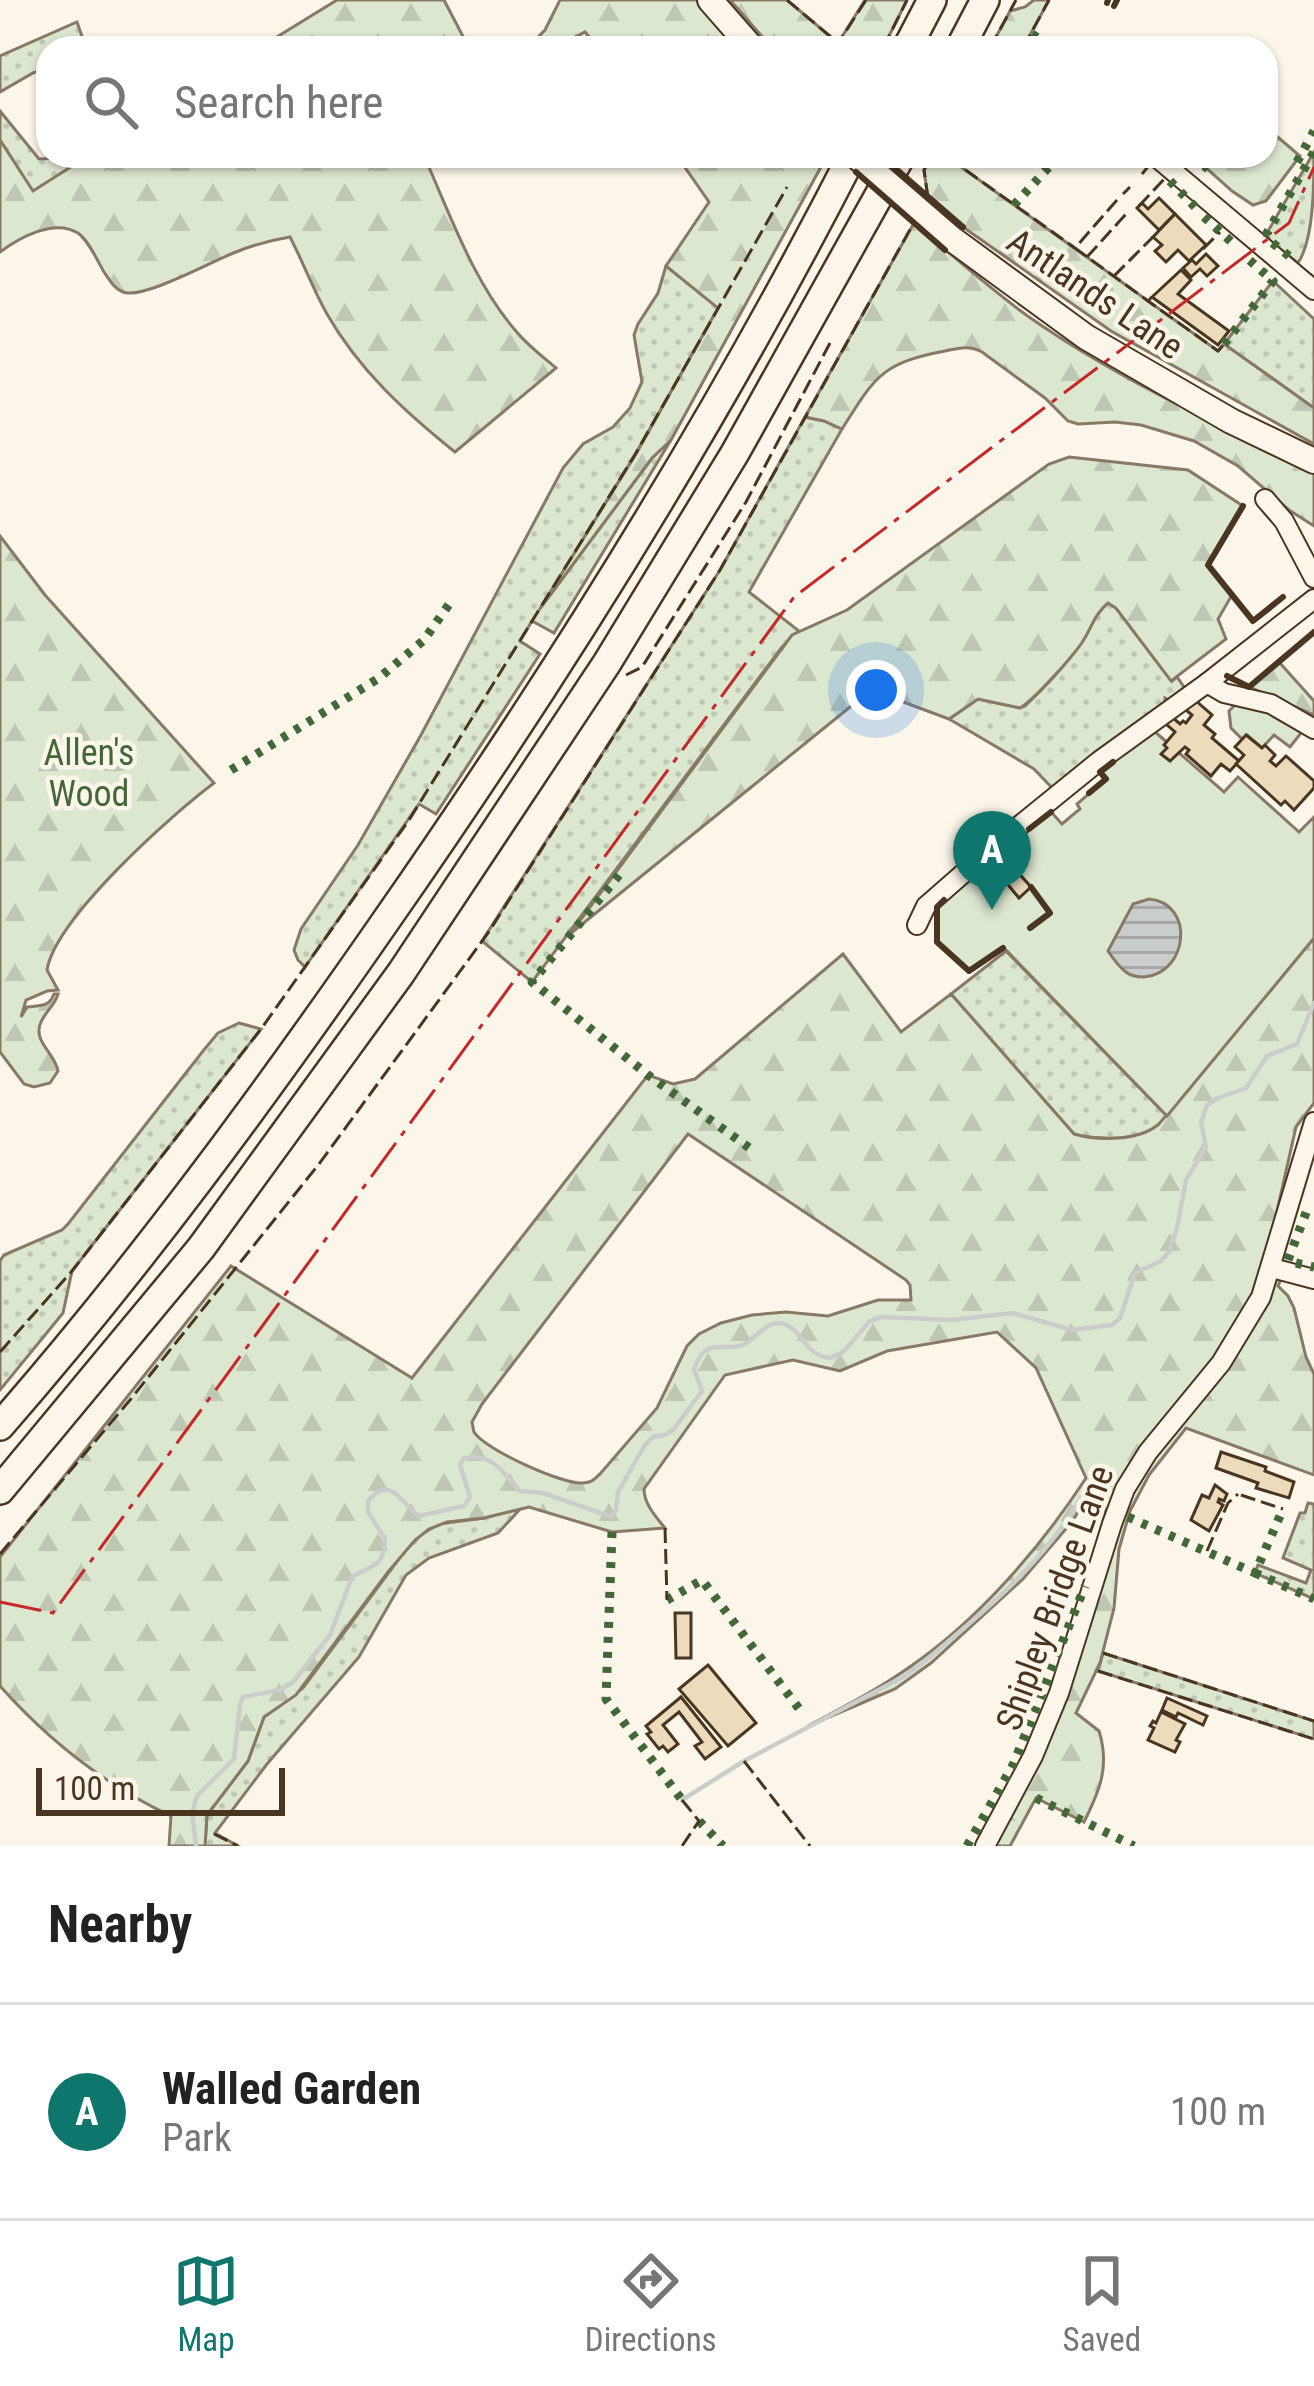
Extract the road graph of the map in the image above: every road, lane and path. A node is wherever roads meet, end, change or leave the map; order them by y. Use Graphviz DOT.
graph roads {
  1 [pos="710,0"];
  2 [pos="932,0"];
  3 [pos="986,0"];
  4 [pos="742,36"];
  5 [pos="913,36"];
  6 [pos="966,36"];
  7 [pos="847,168"];
  8 [pos="868,168"];
  9 [pos="894,168"];
  10 [pos="1169,168"];
  11 [pos="1314,290"];
  12 [pos="1314,461"];
  13 [pos="1265,499"];
  14 [pos="1314,578"];
  15 [pos="1314,599"];
  16 [pos="1207,683"];
  17 [pos="1314,729"];
  18 [pos="917,925"];
  19 [pos="1314,1122"];
  20 [pos="1304,1192"];
  21 [pos="1272,1268"];
  22 [pos="1314,1279"];
  23 [pos="0,1426"];
  24 [pos="0,1490"];
  25 [pos="985,1846"];
  1 -- 4 [label="main road"];
  2 -- 5 [label="highway"];
  3 -- 6 [label="highway"];
  7 -- 23 [label="highway"];
  8 -- 12 [label="main road, Antlands Lane, bridge"];
  9 -- 24 [label="highway"];
  10 -- 11 [label="street"];
  13 -- 14 [label="street"];
  15 -- 16 [label="street"];
  16 -- 17 [label="street"];
  16 -- 18 [label="street"];
  19 -- 20 [label="street, Shipley Bridge Lane"];
  20 -- 21 [label="street, Shipley Bridge Lane"];
  21 -- 22 [label="street"];
  21 -- 25 [label="street, Shipley Bridge Lane"];
}
